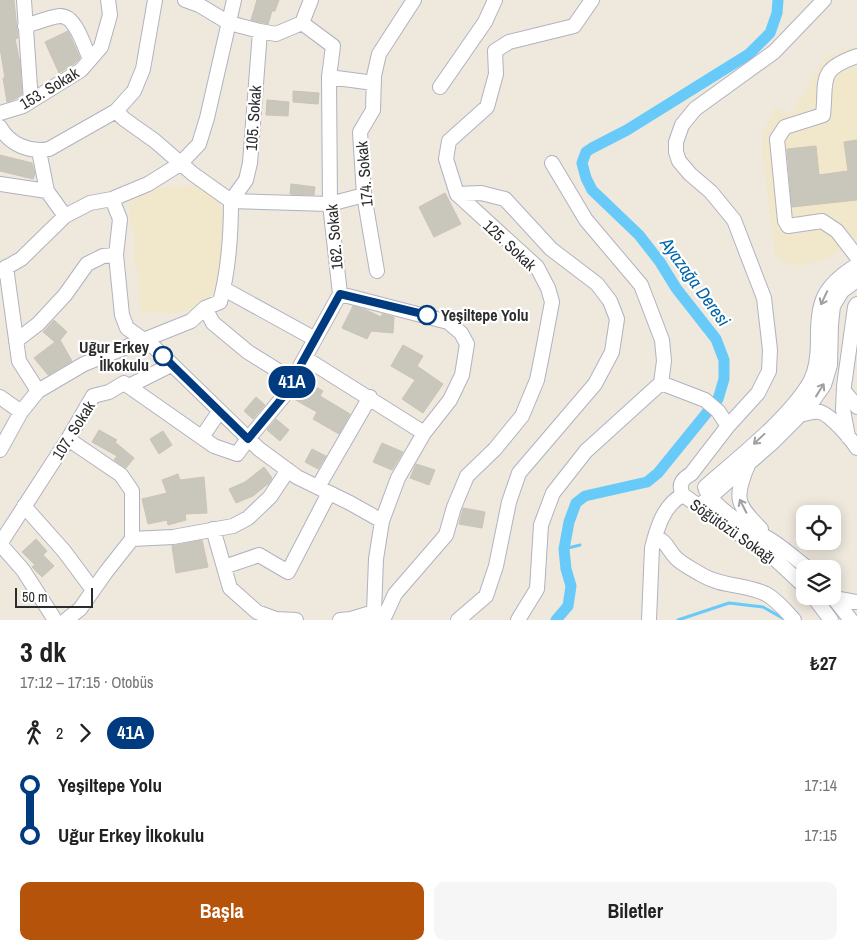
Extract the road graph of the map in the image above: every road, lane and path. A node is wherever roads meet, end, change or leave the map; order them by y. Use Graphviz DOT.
graph roads {
  1 [pos="24,0"];
  2 [pos="108,0"];
  3 [pos="155,0"];
  4 [pos="184,0"];
  5 [pos="234,0"];
  6 [pos="311,0"];
  7 [pos="414,0"];
  8 [pos="496,0"];
  9 [pos="592,0"];
  10 [pos="824,0"];
  11 [pos="229,23"];
  12 [pos="302,24"];
  13 [pos="25,26"];
  14 [pos="260,31"];
  15 [pos="857,56"];
  16 [pos="90,59"];
  17 [pos="329,77"];
  18 [pos="374,83"];
  19 [pos="440,87"];
  20 [pos="31,101"];
  21 [pos="116,110"];
  22 [pos="0,113"];
  23 [pos="0,127"];
  24 [pos="39,151"];
  25 [pos="552,163"];
  26 [pos="180,164"];
  27 [pos="0,184"];
  28 [pos="47,191"];
  29 [pos="457,194"];
  30 [pos="364,195"];
  31 [pos="112,199"];
  32 [pos="232,201"];
  33 [pos="330,204"];
  34 [pos="65,216"];
  35 [pos="116,255"];
  36 [pos="857,257"];
  37 [pos="857,265"];
  38 [pos="3,269"];
  39 [pos="376,271"];
  40 [pos="857,280"];
  41 [pos="224,289"];
  42 [pos="340,294"];
  43 [pos="857,304"];
  44 [pos="205,308"];
  45 [pos="316,338"];
  46 [pos="144,340"];
  47 [pos="16,341"];
  48 [pos="305,358"];
  49 [pos="171,365"];
  50 [pos="293,380"];
  51 [pos="662,382"];
  52 [pos="129,386"];
  53 [pos="38,392"];
  54 [pos="845,392"];
  55 [pos="0,397"];
  56 [pos="370,397"];
  57 [pos="857,407"];
  58 [pos="21,412"];
  59 [pos="220,412"];
  60 [pos="800,415"];
  61 [pos="728,426"];
  62 [pos="235,427"];
  63 [pos="424,432"];
  64 [pos="202,437"];
  65 [pos="68,439"];
  66 [pos="248,439"];
  67 [pos="854,440"];
  68 [pos="218,447"];
  69 [pos="0,450"];
  70 [pos="749,462"];
  71 [pos="288,470"];
  72 [pos="691,474"];
  73 [pos="324,490"];
  74 [pos="707,492"];
  75 [pos="683,495"];
  76 [pos="697,504"];
  77 [pos="24,506"];
  78 [pos="382,521"];
  79 [pos="212,530"];
  80 [pos="655,536"];
  81 [pos="132,539"];
  82 [pos="774,542"];
  83 [pos="0,544"];
  84 [pos="797,560"];
  85 [pos="224,567"];
  86 [pos="796,579"];
  87 [pos="94,590"];
  88 [pos="841,599"];
  89 [pos="857,602"];
  90 [pos="820,605"];
  91 [pos="839,605"];
  92 [pos="374,618"];
  93 [pos="55,620"];
  94 [pos="66,620"];
  95 [pos="296,620"];
  96 [pos="340,620"];
  97 [pos="458,620"];
  98 [pos="518,620"];
  99 [pos="649,620"];
  100 [pos="794,620"];
  101 [pos="831,620"];
  102 [pos="851,620"];
  1 -- 13 [label="street"];
  2 -- 16 [label="street, 153. Sokak"];
  3 -- 21 [label="street"];
  4 -- 11 [label="street"];
  5 -- 11 [label="street"];
  6 -- 12 [label="street"];
  7 -- 18 [label="street, 174. Sokak"];
  8 -- 19 [label="street"];
  9 -- 29 [label="street"];
  10 -- 61 [label="street"];
  11 -- 14 [label="street"];
  11 -- 26 [label="street"];
  12 -- 14 [label="street"];
  12 -- 17 [label="street, 162. Sokak"];
  13 -- 16 [label="street"];
  13 -- 20 [label="street"];
  14 -- 32 [label="street, 105. Sokak"];
  15 -- 36 [label="street"];
  16 -- 20 [label="street, 153. Sokak"];
  17 -- 18 [label="street"];
  17 -- 33 [label="street, 162. Sokak"];
  18 -- 30 [label="street, 174. Sokak"];
  20 -- 22 [label="street, 153. Sokak"];
  21 -- 24 [label="street"];
  21 -- 26 [label="street"];
  23 -- 24 [label="street"];
  24 -- 28 [label="street"];
  25 -- 51 [label="street"];
  26 -- 31 [label="street"];
  26 -- 32 [label="street"];
  27 -- 28 [label="street"];
  28 -- 34 [label="street"];
  29 -- 92 [label="street, 125. Sokak"];
  29 -- 97 [label="street"];
  30 -- 33 [label="street"];
  30 -- 39 [label="street, 174. Sokak"];
  31 -- 34 [label="street"];
  31 -- 35 [label="street"];
  32 -- 33 [label="street"];
  32 -- 41 [label="street"];
  33 -- 42 [label="street, 162. Sokak"];
  34 -- 38 [label="street"];
  35 -- 46 [label="street"];
  35 -- 47 [label="street"];
  37 -- 74 [label="street, one-way"];
  38 -- 47 [label="street"];
  60 -- 40 [label="street, one-way"];
  41 -- 44 [label="street"];
  41 -- 45 [label="street"];
  42 -- 45 [label="street"];
  42 -- 63 [label="street"];
  43 -- 54 [label="street"];
  44 -- 46 [label="street"];
  44 -- 50 [label="street"];
  45 -- 48 [label="street"];
  46 -- 49 [label="street"];
  46 -- 53 [label="street"];
  47 -- 53 [label="street"];
  48 -- 50 [label="street"];
  48 -- 56 [label="street"];
  49 -- 52 [label="street"];
  49 -- 59 [label="street"];
  50 -- 66 [label="street"];
  51 -- 61 [label="street"];
  51 -- 98 [label="street"];
  52 -- 64 [label="street"];
  52 -- 65 [label="street, 107. Sokak"];
  53 -- 58 [label="street"];
  54 -- 57 [label="street"];
  54 -- 67 [label="street"];
  55 -- 58 [label="street"];
  56 -- 63 [label="street"];
  56 -- 73 [label="street"];
  58 -- 69 [label="street"];
  59 -- 62 [label="street"];
  59 -- 64 [label="street"];
  60 -- 67 [label="street"];
  60 -- 70 [label="street"];
  61 -- 72 [label="street"];
  62 -- 66 [label="street"];
  62 -- 68 [label="street"];
  63 -- 78 [label="street"];
  64 -- 68 [label="street"];
  65 -- 77 [label="street, 107. Sokak"];
  65 -- 81 [label="street"];
  66 -- 68 [label="street"];
  66 -- 71 [label="street"];
  70 -- 74 [label="street"];
  82 -- 70 [label="street, one-way"];
  71 -- 73 [label="street"];
  71 -- 79 [label="street"];
  72 -- 74 [label="street, Söğütözü Sokağı"];
  72 -- 75 [label="street, Söğütözü Sokağı"];
  73 -- 78 [label="street"];
  73 -- 85 [label="street"];
  74 -- 76 [label="street"];
  74 -- 82 [label="street, Söğütözü Sokağı"];
  75 -- 76 [label="street, Söğütözü Sokağı"];
  75 -- 80 [label="street"];
  76 -- 86 [label="street, Söğütözü Sokağı"];
  77 -- 83 [label="street, 107. Sokak"];
  77 -- 87 [label="street"];
  78 -- 92 [label="street"];
  79 -- 81 [label="street"];
  79 -- 85 [label="street"];
  80 -- 99 [label="street"];
  80 -- 100 [label="street"];
  81 -- 87 [label="street"];
  82 -- 84 [label="street, Söğütözü Sokağı"];
  83 -- 93 [label="street"];
  85 -- 95 [label="street"];
  87 -- 94 [label="street"];
  88 -- 89 [label="street"];
  90 -- 101 [label="street"];
  91 -- 102 [label="street"];
  92 -- 96 [label="street"];
}
